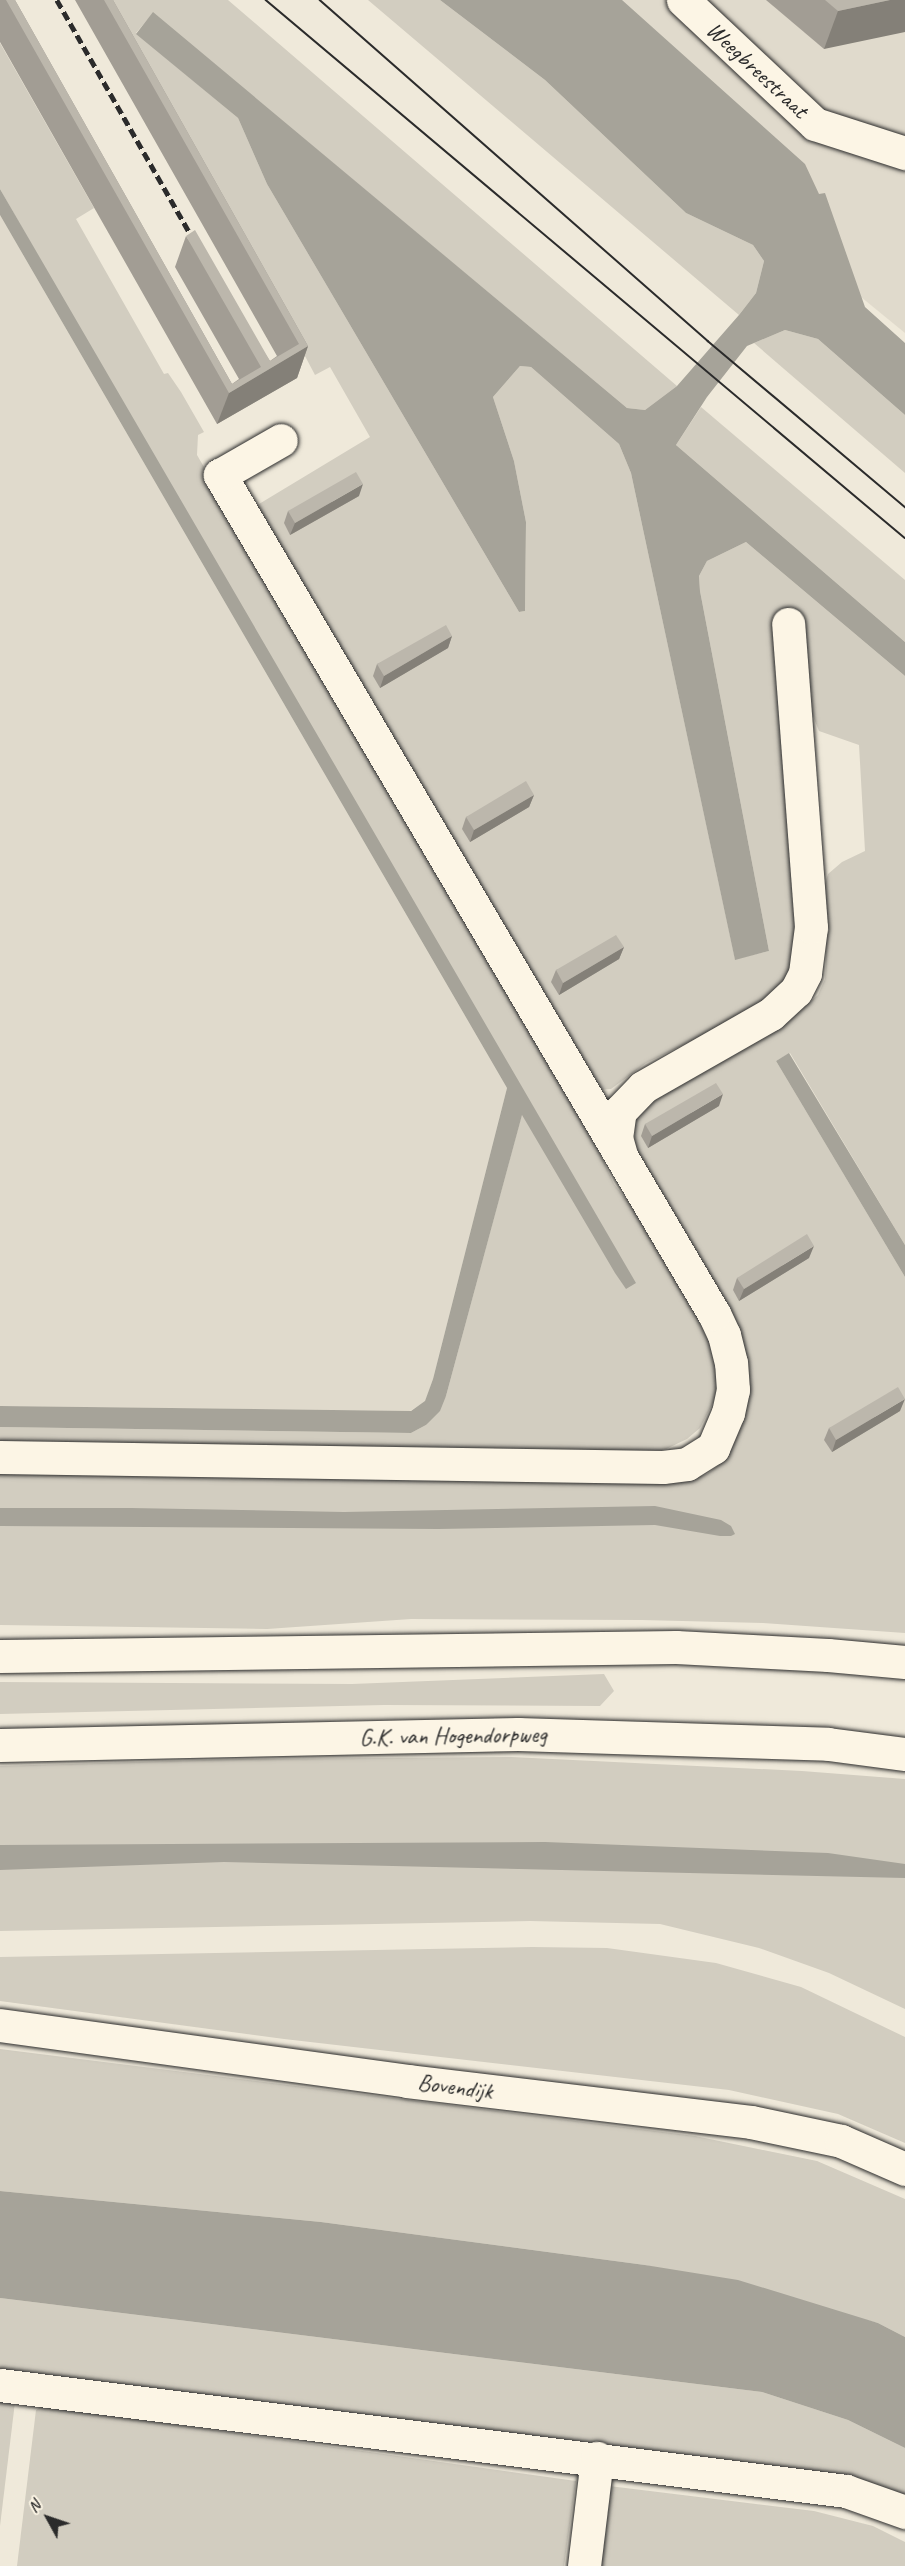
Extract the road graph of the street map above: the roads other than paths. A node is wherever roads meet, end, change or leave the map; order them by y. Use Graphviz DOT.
graph roads {
  1 [pos="683,0"];
  2 [pos="905,153"];
  3 [pos="281,440"];
  4 [pos="788,624"];
  5 [pos="625,1165"];
  6 [pos="0,1457"];
  7 [pos="0,1656"];
  8 [pos="905,1662"];
  9 [pos="0,1745"];
  10 [pos="905,1754"];
  11 [pos="0,2025"];
  12 [pos="905,2169"];
  13 [pos="0,2385"];
  14 [pos="597,2458"];
  15 [pos="905,2512"];
  16 [pos="584,2566"];
  1 -- 2 [label="main road, Weegbreestraat"];
  3 -- 5 [label="main road"];
  4 -- 5 [label="main road"];
  5 -- 6 [label="main road"];
  7 -- 8 [label="main road"];
  9 -- 10 [label="main road, G.K. van Hogendorpweg"];
  11 -- 12 [label="main road, Bovendijk"];
  13 -- 14 [label="main road"];
  14 -- 15 [label="main road"];
  14 -- 16 [label="main road"];
}
